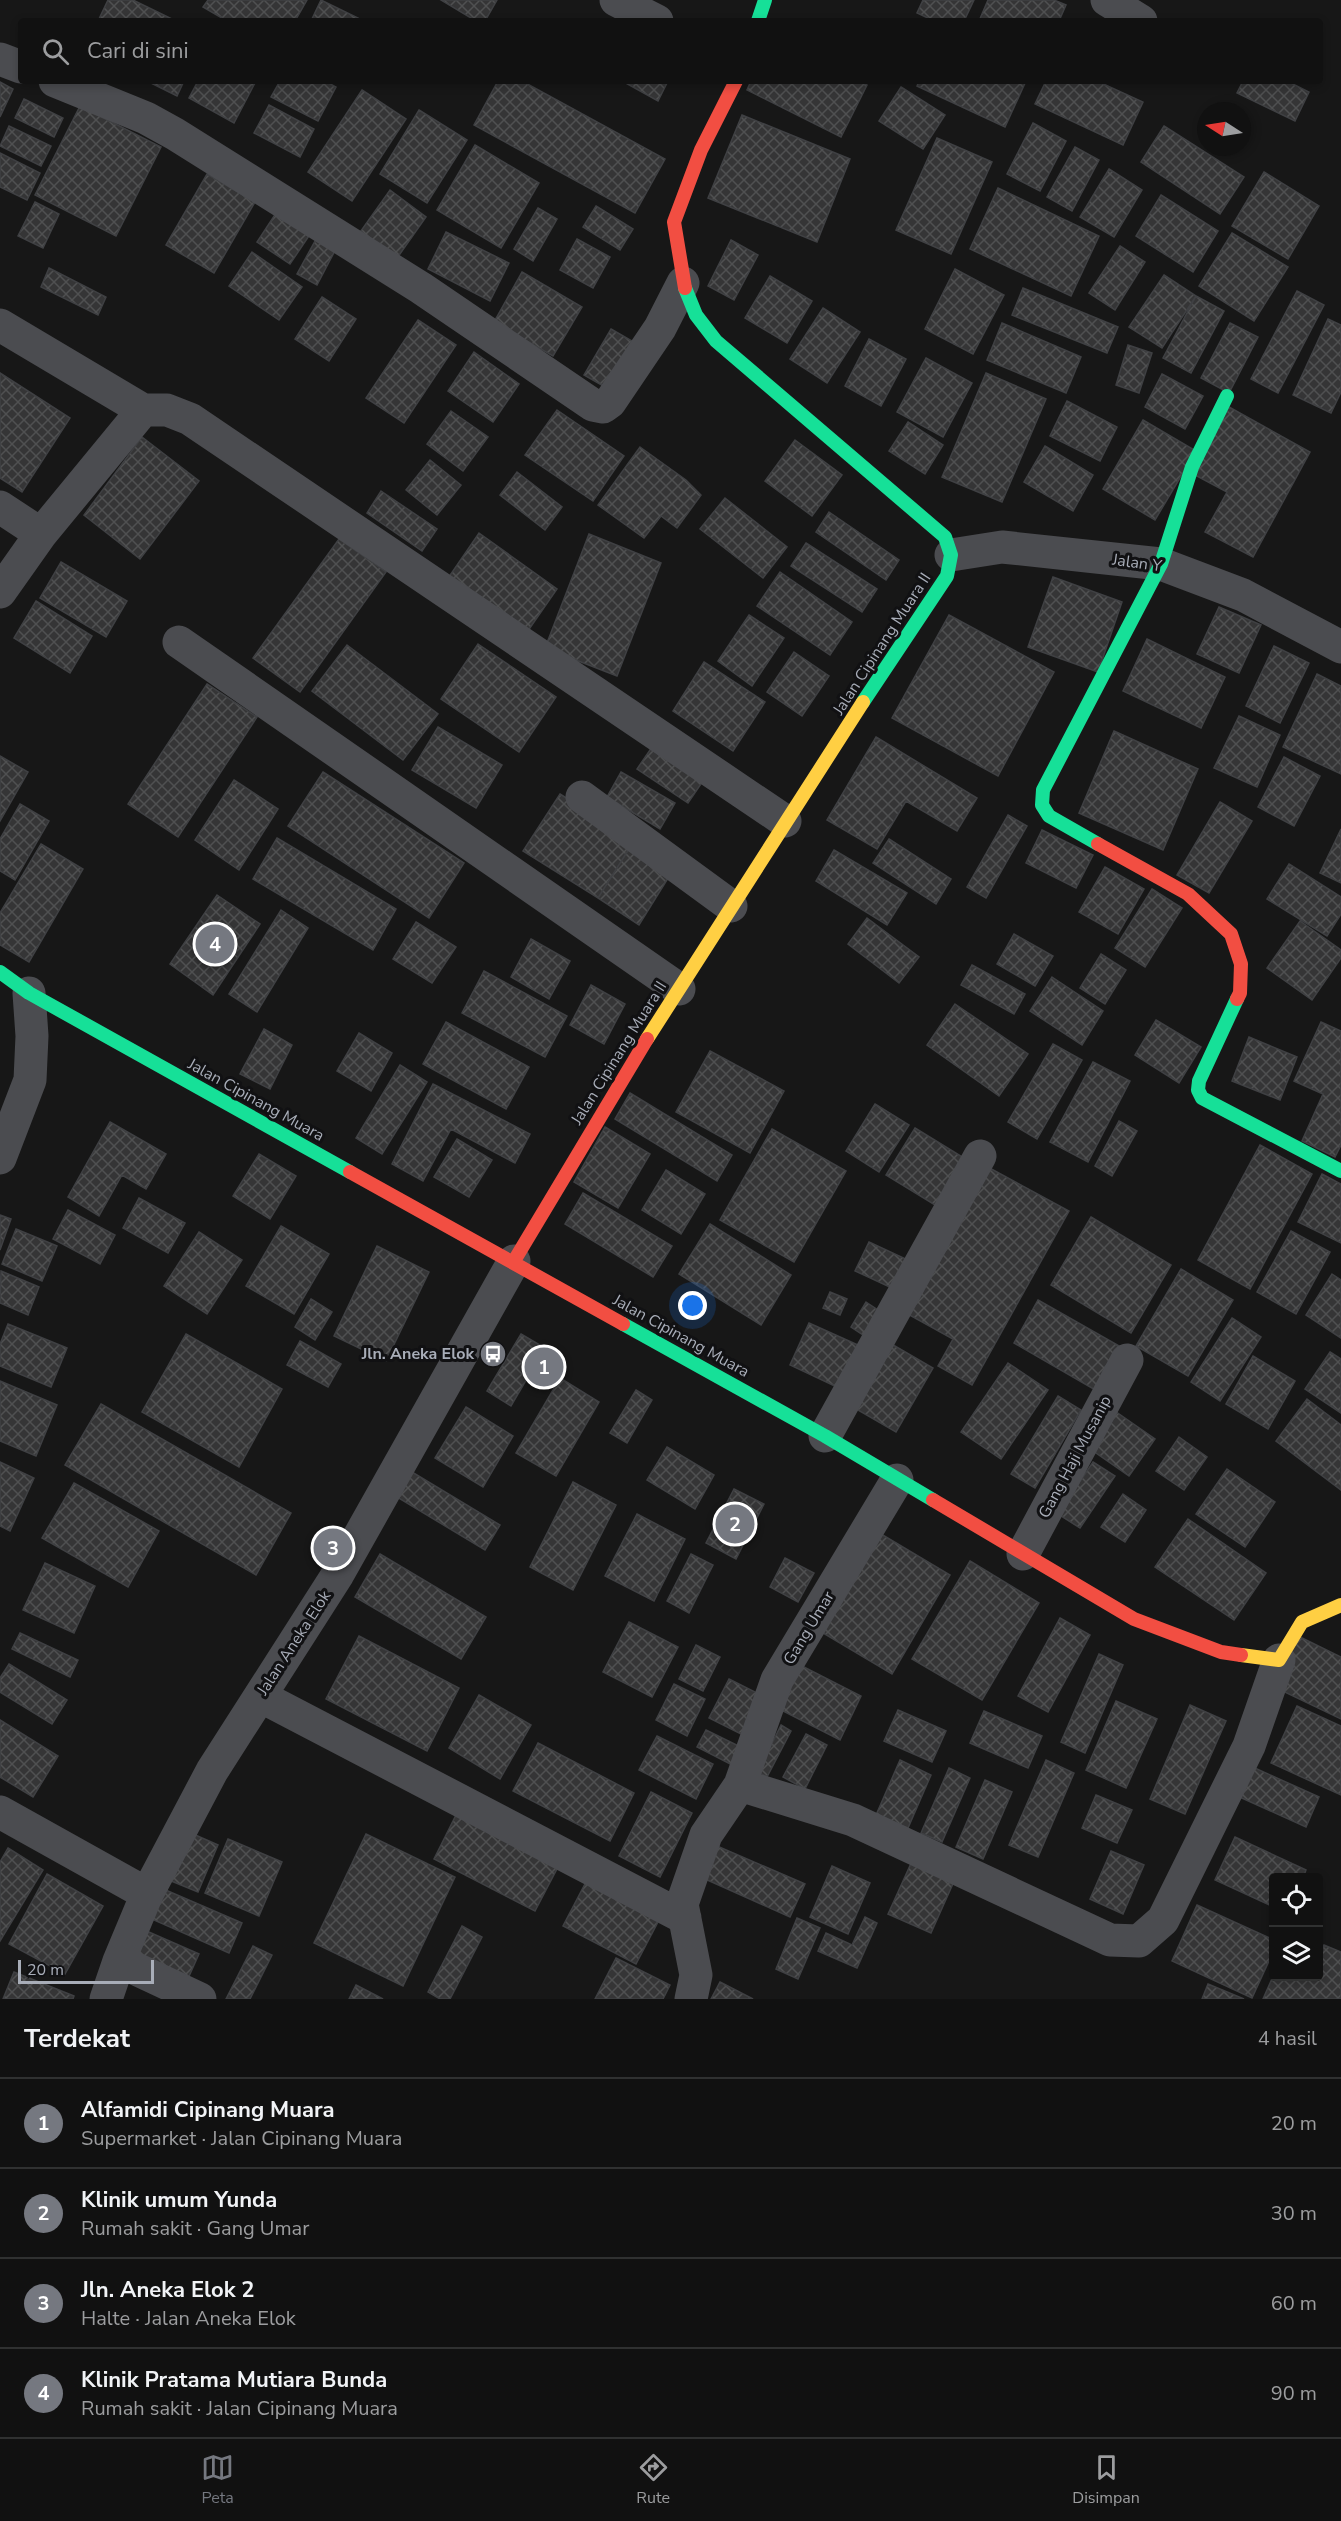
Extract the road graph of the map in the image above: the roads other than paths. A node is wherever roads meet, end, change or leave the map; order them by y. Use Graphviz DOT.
graph roads {
  1 [pos="616,0"];
  2 [pos="765,0"];
  3 [pos="1107,0"];
  4 [pos="651,18"];
  5 [pos="759,18"];
  6 [pos="1136,18"];
  7 [pos="0,59"];
  8 [pos="18,66"];
  9 [pos="62,84"];
  10 [pos="734,84"];
  11 [pos="683,284"];
  12 [pos="0,325"];
  13 [pos="1227,396"];
  14 [pos="143,410"];
  15 [pos="0,507"];
  16 [pos="41,534"];
  17 [pos="951,555"];
  18 [pos="1161,564"];
  19 [pos="0,592"];
  20 [pos="179,642"];
  21 [pos="1341,647"];
  22 [pos="582,797"];
  23 [pos="785,821"];
  24 [pos="731,906"];
  25 [pos="0,972"];
  26 [pos="679,989"];
  27 [pos="29,993"];
  28 [pos="980,1156"];
  29 [pos="0,1158"];
  30 [pos="1341,1171"];
  31 [pos="514,1261"];
  32 [pos="1127,1360"];
  33 [pos="825,1436"];
  34 [pos="897,1480"];
  35 [pos="1023,1554"];
  36 [pos="1341,1605"];
  37 [pos="1279,1660"];
  38 [pos="260,1696"];
  39 [pos="740,1785"];
  40 [pos="0,1812"];
  41 [pos="147,1894"];
  42 [pos="685,1918"];
  43 [pos="119,1961"];
  44 [pos="106,1999"];
  45 [pos="200,1999"];
  46 [pos="692,1999"];
  1 -- 4 [label="street"];
  2 -- 5 [label="street"];
  3 -- 6 [label="street"];
  7 -- 8 [label="street"];
  9 -- 11 [label="street"];
  10 -- 11 [label="street"];
  11 -- 17 [label="street"];
  12 -- 14 [label="street"];
  13 -- 18 [label="street"];
  14 -- 16 [label="street"];
  14 -- 23 [label="street"];
  15 -- 16 [label="street"];
  16 -- 19 [label="street"];
  17 -- 18 [label="street, Jalan Y"];
  17 -- 23 [label="street, Jalan Cipinang Muara II"];
  18 -- 21 [label="street, Jalan Y"];
  18 -- 30 [label="street"];
  20 -- 26 [label="street"];
  22 -- 24 [label="street"];
  23 -- 24 [label="street, Jalan Cipinang Muara II"];
  24 -- 26 [label="street, Jalan Cipinang Muara II"];
  25 -- 27 [label="street, Jalan Cipinang Muara"];
  26 -- 31 [label="street, Jalan Cipinang Muara II"];
  27 -- 29 [label="street"];
  27 -- 31 [label="street, Jalan Cipinang Muara"];
  28 -- 33 [label="street"];
  31 -- 33 [label="street, Jalan Cipinang Muara"];
  31 -- 38 [label="street, Jalan Aneka Elok"];
  32 -- 35 [label="street, Gang Haji Musanip"];
  33 -- 34 [label="street, Jalan Cipinang Muara"];
  34 -- 35 [label="street, Jalan Cipinang Muara"];
  34 -- 39 [label="street, Gang Umar"];
  35 -- 37 [label="street, Jalan Cipinang Muara"];
  36 -- 37 [label="street"];
  37 -- 39 [label="street"];
  38 -- 41 [label="street, Jalan Aneka Elok"];
  38 -- 42 [label="street"];
  39 -- 42 [label="street, Gang Umar"];
  40 -- 41 [label="street"];
  41 -- 43 [label="street, Jalan Aneka Elok"];
  42 -- 46 [label="street, Gang Umar"];
  43 -- 44 [label="street, Jalan Aneka Elok"];
  43 -- 45 [label="street"];
}
